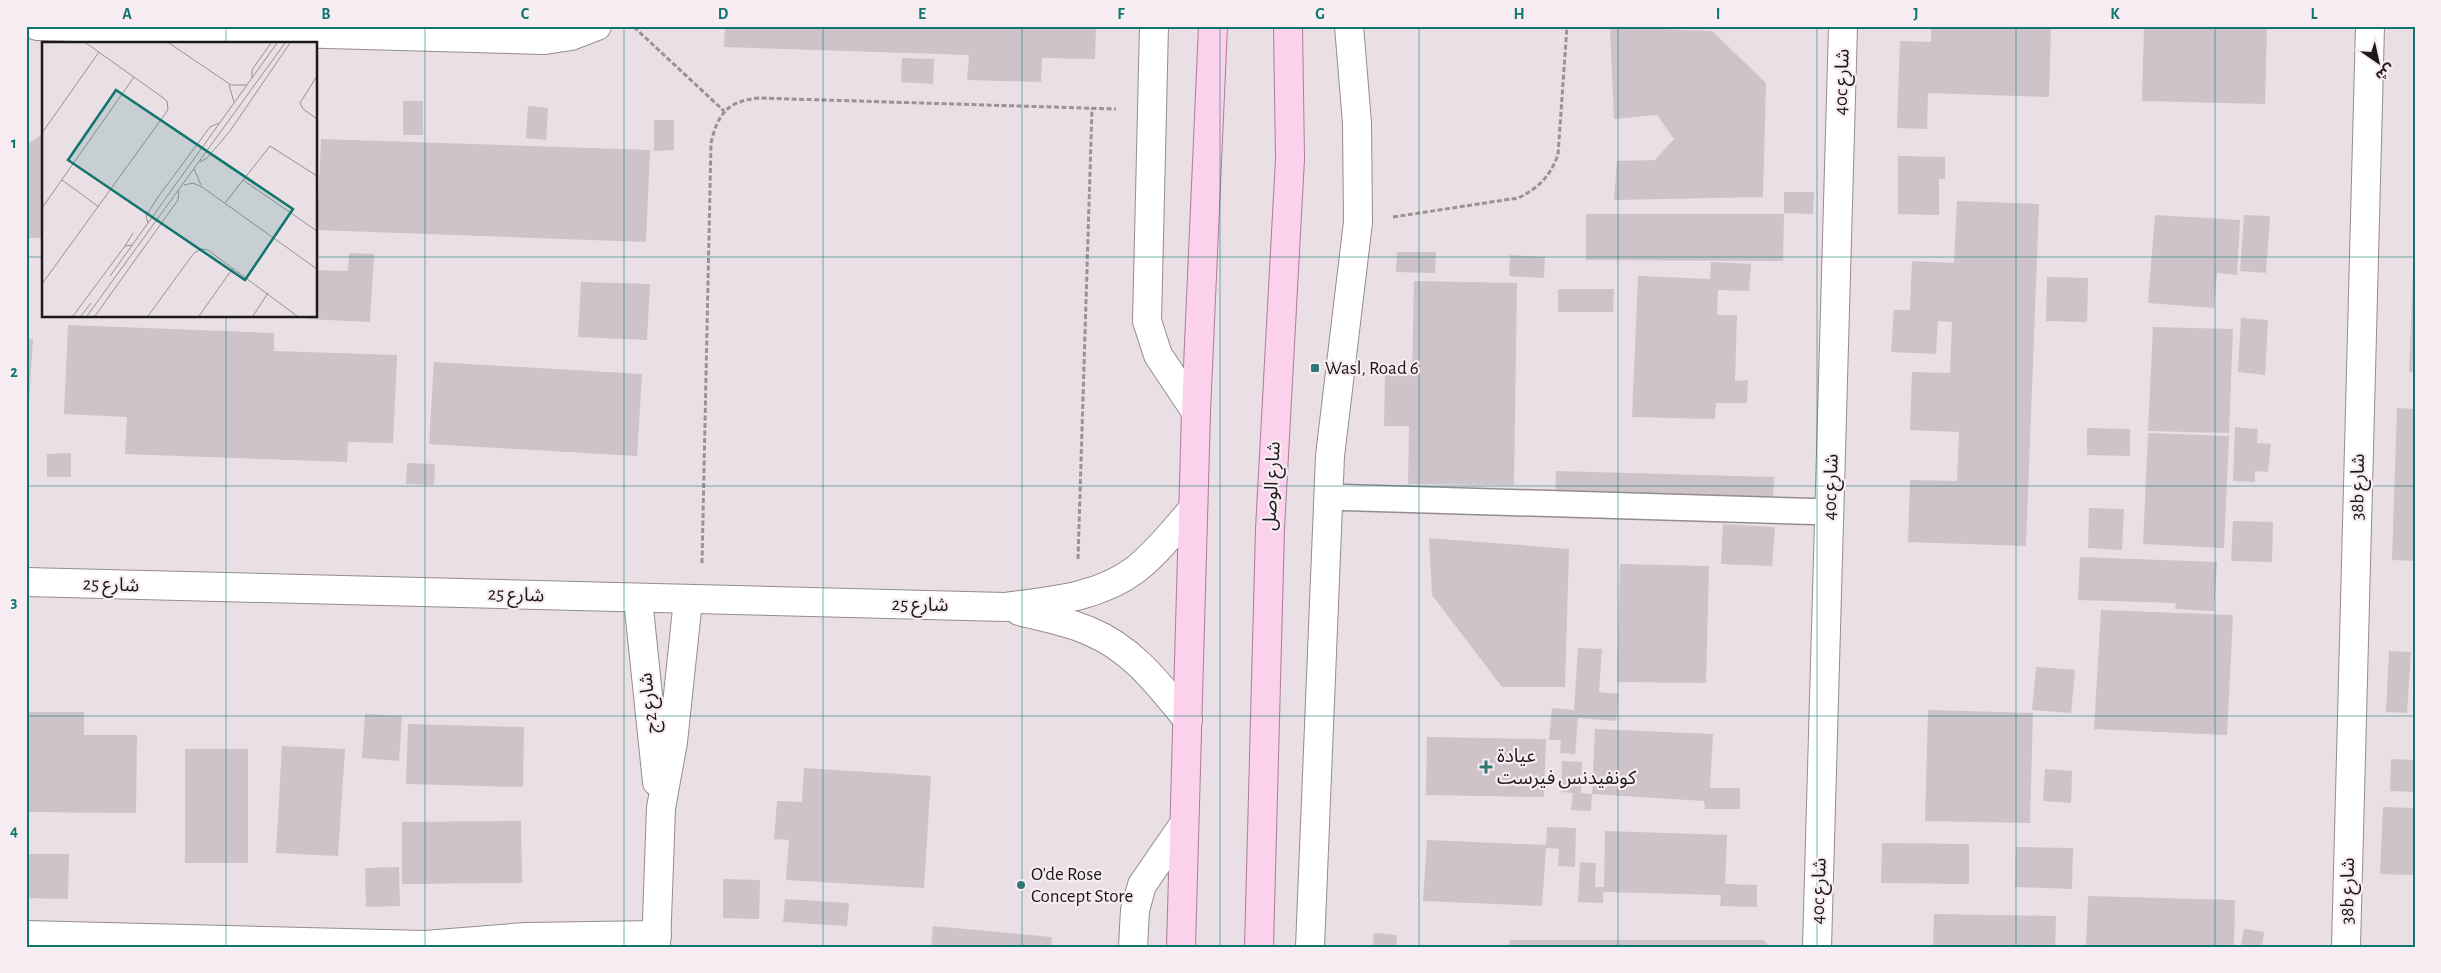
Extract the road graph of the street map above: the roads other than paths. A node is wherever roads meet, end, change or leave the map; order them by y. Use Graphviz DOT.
graph roads {
  1 [pos="38,26"];
  2 [pos="597,26"];
  3 [pos="1154,26"];
  4 [pos="1213,26"];
  5 [pos="1288,26"];
  6 [pos="1350,26"];
  7 [pos="1843,26"];
  8 [pos="2370,26"];
  9 [pos="160,28"];
  10 [pos="196,28"];
  11 [pos="1196,412"];
  12 [pos="1328,497"];
  13 [pos="1193,509"];
  14 [pos="1830,512"];
  15 [pos="26,582"];
  16 [pos="638,599"];
  17 [pos="694,600"];
  18 [pos="1005,608"];
  19 [pos="1188,720"];
  20 [pos="661,808"];
  21 [pos="1184,824"];
  22 [pos="26,935"];
  23 [pos="656,941"];
  24 [pos="430,946"];
  25 [pos="1311,946"];
  26 [pos="1133,947"];
  27 [pos="1181,947"];
  28 [pos="1259,947"];
  29 [pos="1818,947"];
  30 [pos="2346,947"];
  1 -- 9 [label="street"];
  2 -- 10 [label="street"];
  3 -- 11 [label="street"];
  4 -- 11 [label="main road"];
  5 -- 28 [label="main road, شارع الوصل"];
  6 -- 12 [label="street"];
  7 -- 14 [label="street, 40c شارع"];
  8 -- 30 [label="street, 38b شارع"];
  9 -- 10 [label="street"];
  11 -- 13 [label="main road"];
  12 -- 14 [label="lane"];
  12 -- 25 [label="street"];
  13 -- 18 [label="street, شارع 25"];
  13 -- 19 [label="main road"];
  14 -- 29 [label="street, 40c شارع"];
  15 -- 16 [label="street, شارع 25"];
  16 -- 17 [label="street, شارع 25"];
  16 -- 20 [label="street, شارع 2ج"];
  17 -- 18 [label="street, شارع 25"];
  17 -- 20 [label="street, شارع 2ج"];
  18 -- 19 [label="street, شارع 25"];
  19 -- 21 [label="main road"];
  20 -- 23 [label="street, شارع 2ج"];
  21 -- 26 [label="street"];
  21 -- 27 [label="main road"];
  22 -- 24 [label="street"];
  23 -- 24 [label="street"];
}
